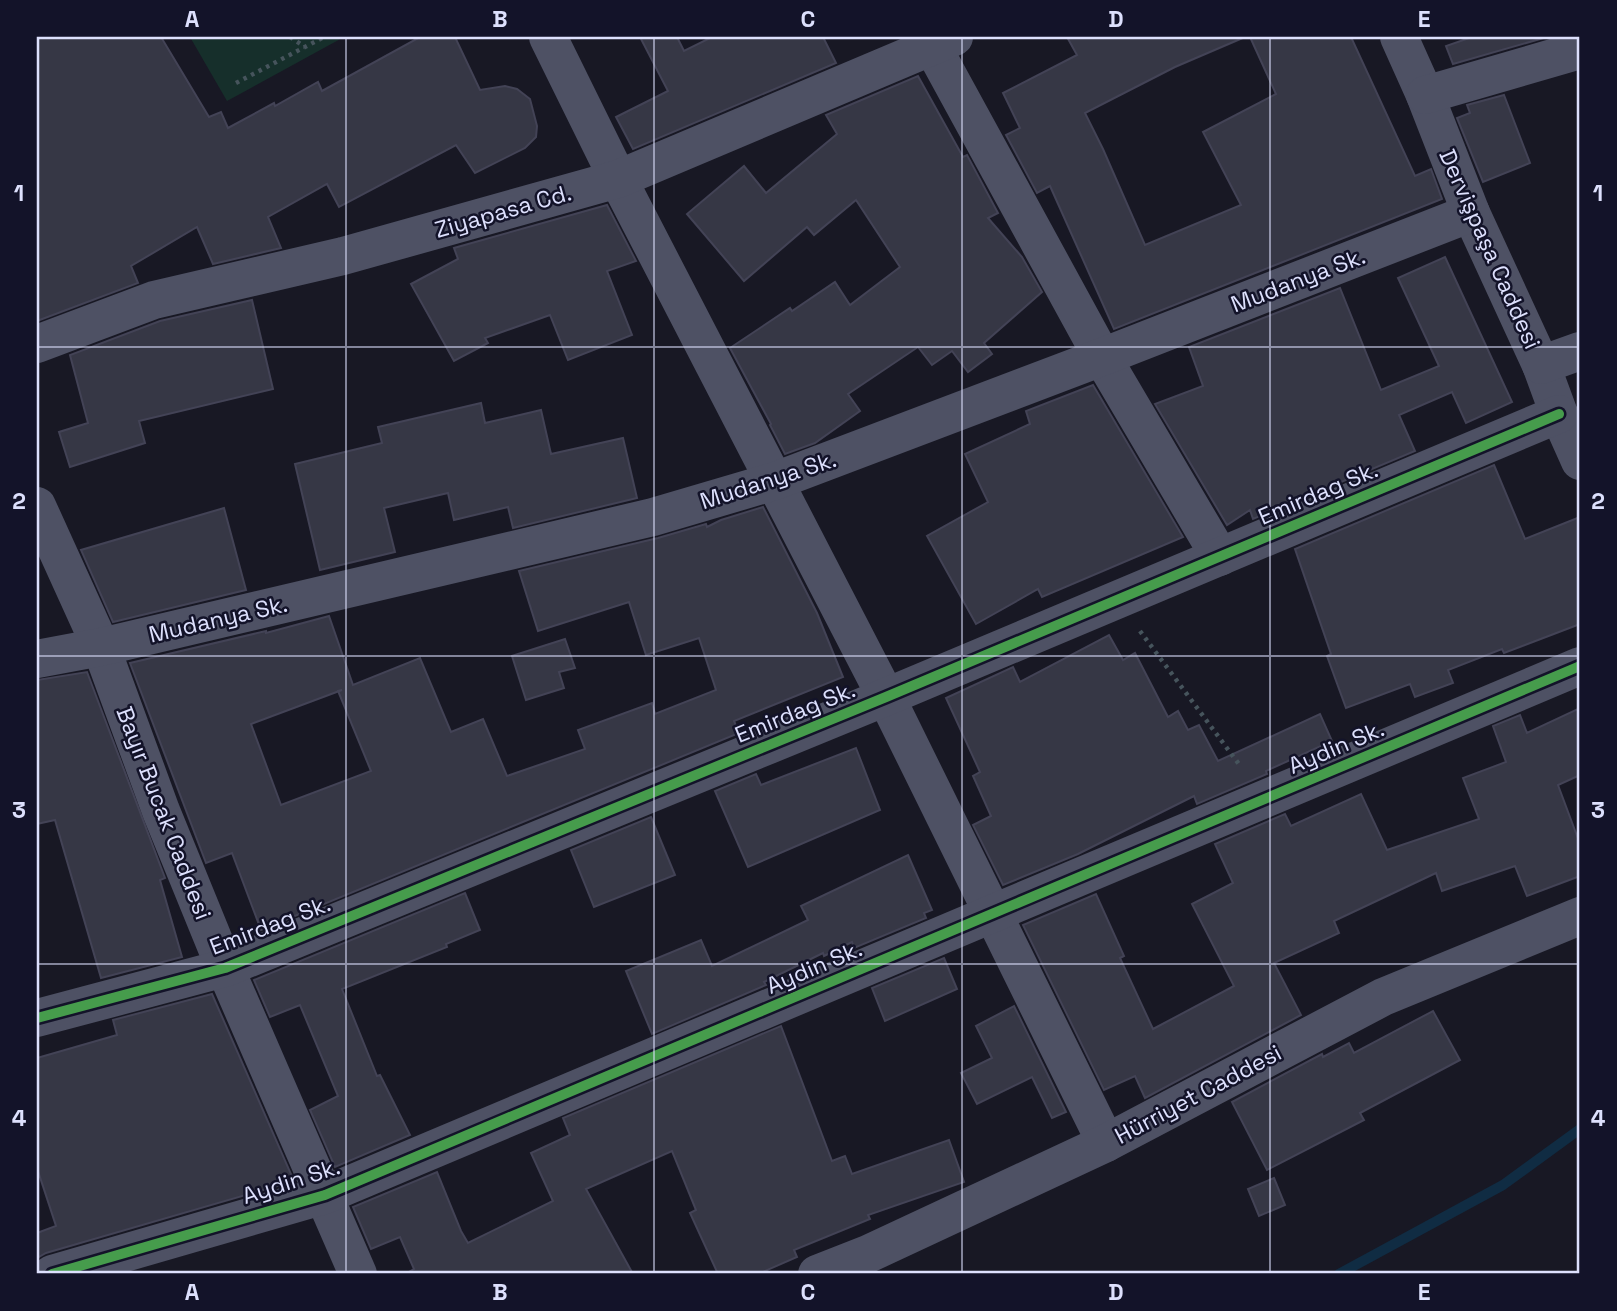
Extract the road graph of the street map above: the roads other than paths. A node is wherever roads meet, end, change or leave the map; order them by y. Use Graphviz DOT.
graph roads {
  1 [pos="548,37"];
  2 [pos="1399,37"];
  3 [pos="937,40"];
  4 [pos="1580,50"];
  5 [pos="1425,95"];
  6 [pos="618,178"];
  7 [pos="1471,213"];
  8 [pos="37,344"];
  9 [pos="1580,351"];
  10 [pos="1102,357"];
  11 [pos="1541,365"];
  12 [pos="1559,414"];
  13 [pos="1580,461"];
  14 [pos="775,481"];
  15 [pos="37,506"];
  16 [pos="1220,557"];
  17 [pos="101,647"];
  18 [pos="37,659"];
  19 [pos="1580,666"];
  20 [pos="886,697"];
  21 [pos="994,915"];
  22 [pos="1580,916"];
  23 [pos="225,968"];
  24 [pos="37,1018"];
  25 [pos="1105,1143"];
  26 [pos="325,1195"];
  27 [pos="874,1264"];
  28 [pos="52,1274"];
  29 [pos="358,1274"];
  30 [pos="817,1274"];
  1 -- 6 [label="street"];
  2 -- 5 [label="street, Dervişpaşa Caddesi"];
  3 -- 6 [label="street, Ziyapasa Cd."];
  3 -- 10 [label="street"];
  4 -- 5 [label="street"];
  5 -- 7 [label="street, Dervişpaşa Caddesi"];
  6 -- 8 [label="street, Ziyapasa Cd."];
  6 -- 14 [label="street"];
  7 -- 10 [label="street, Mudanya Sk."];
  7 -- 11 [label="street, Dervişpaşa Caddesi"];
  9 -- 11 [label="street"];
  10 -- 14 [label="street, Mudanya Sk."];
  10 -- 16 [label="street"];
  11 -- 12 [label="street, Dervişpaşa Caddesi"];
  12 -- 13 [label="street, Dervişpaşa Caddesi"];
  12 -- 16 [label="street, Emirdag Sk."];
  14 -- 17 [label="street, Mudanya Sk."];
  14 -- 20 [label="street"];
  15 -- 17 [label="street, Bayır Bucak Caddesi"];
  16 -- 20 [label="street, Emirdag Sk."];
  17 -- 18 [label="street, Mudanya Sk."];
  17 -- 23 [label="street, Bayır Bucak Caddesi"];
  19 -- 21 [label="street, Aydin Sk."];
  20 -- 21 [label="street"];
  20 -- 23 [label="street, Emirdag Sk."];
  21 -- 25 [label="street"];
  21 -- 26 [label="street, Aydin Sk."];
  22 -- 25 [label="street, Hürriyet Caddesi"];
  23 -- 24 [label="street, Emirdag Sk."];
  23 -- 26 [label="street, Bayır Bucak Caddesi"];
  25 -- 27 [label="street, Hürriyet Caddesi"];
  26 -- 28 [label="street, Aydin Sk."];
  26 -- 29 [label="street, Bayır Bucak Caddesi"];
  27 -- 30 [label="street, Hürriyet Caddesi"];
}
